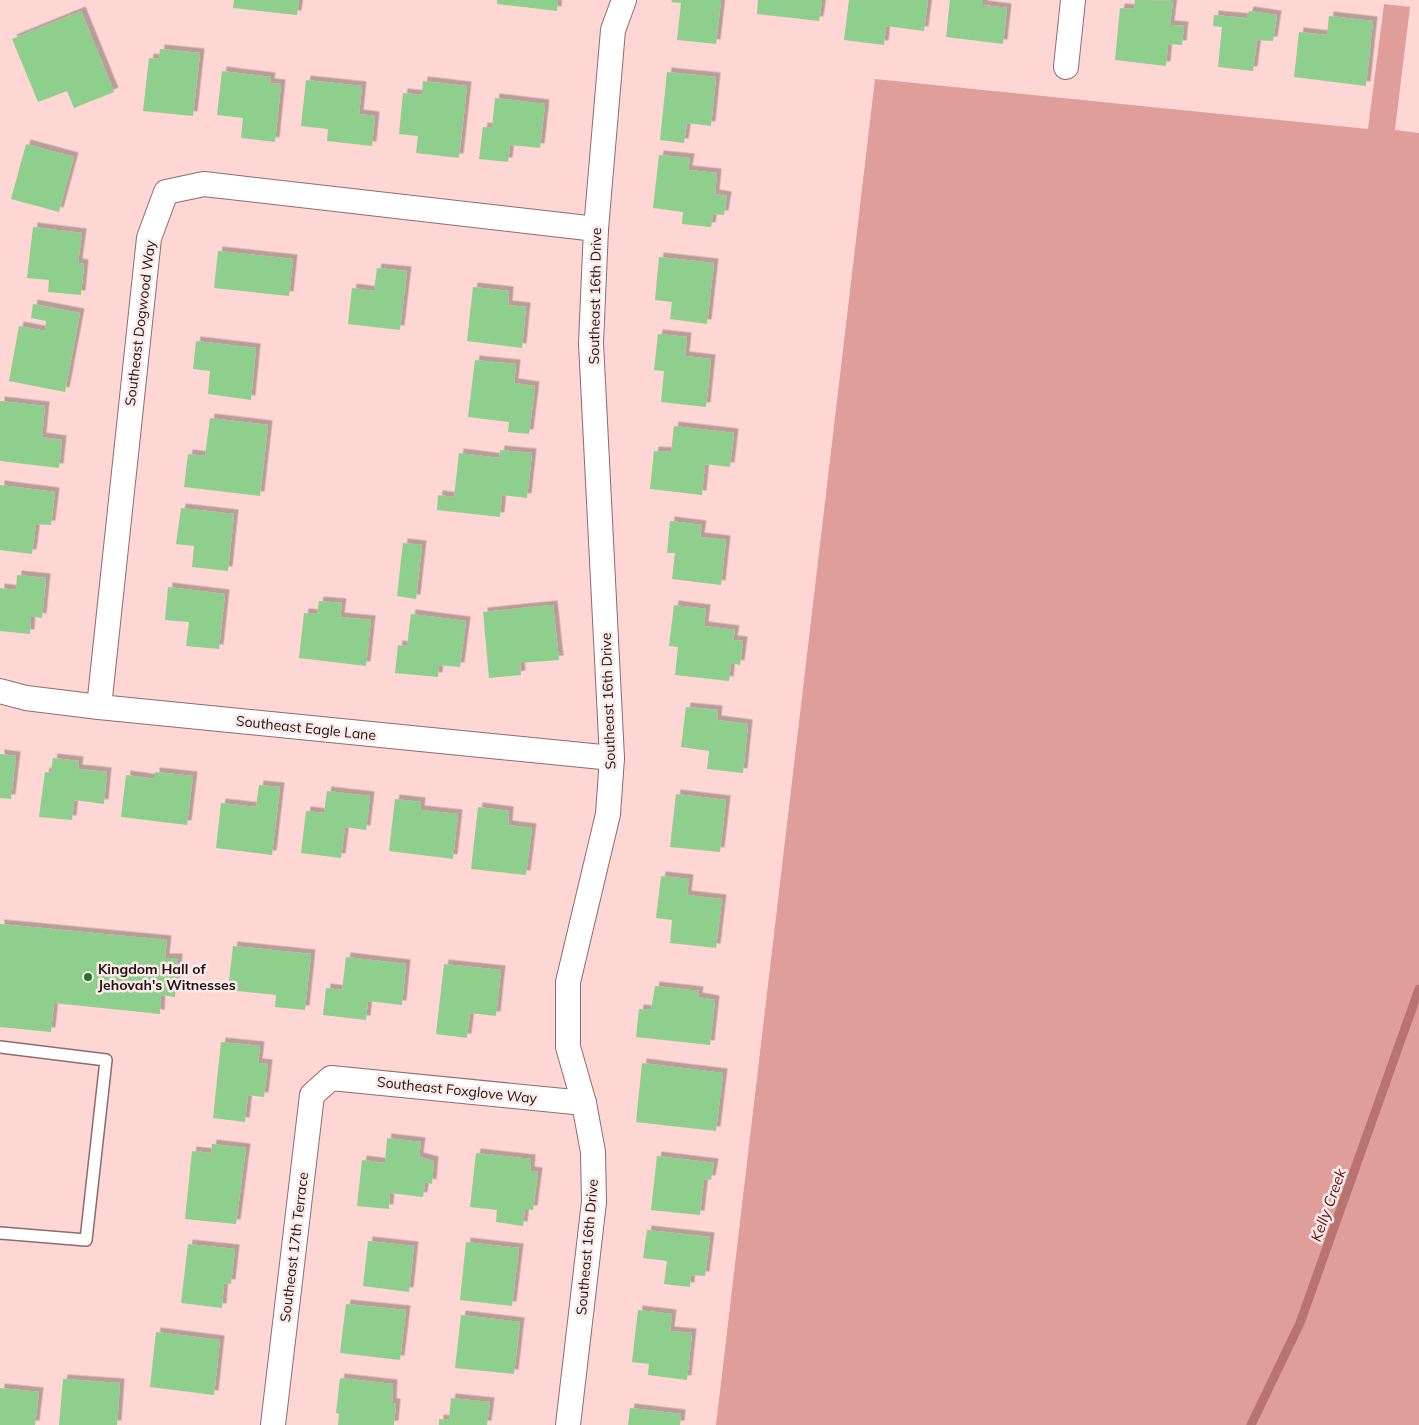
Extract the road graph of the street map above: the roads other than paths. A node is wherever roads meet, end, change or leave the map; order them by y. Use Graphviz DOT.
graph roads {
  1 [pos="624,0"];
  2 [pos="1073,0"];
  3 [pos="1066,67"];
  4 [pos="596,229"];
  5 [pos="0,691"];
  6 [pos="99,707"];
  7 [pos="612,758"];
  8 [pos="0,1047"];
  9 [pos="331,1078"];
  10 [pos="584,1103"];
  11 [pos="0,1233"];
  12 [pos="273,1425"];
  13 [pos="568,1425"];
  1 -- 4 [label="street, Southeast 16th Drive"];
  2 -- 3 [label="street"];
  4 -- 6 [label="street, Southeast Dogwood Way"];
  4 -- 7 [label="street, Southeast 16th Drive"];
  5 -- 6 [label="street, Southeast Eagle Lane"];
  6 -- 7 [label="street, Southeast Eagle Lane"];
  7 -- 10 [label="street, Southeast 16th Drive"];
  8 -- 11 [label="lane"];
  9 -- 10 [label="street, Southeast Foxglove Way"];
  9 -- 12 [label="street, Southeast 17th Terrace"];
  10 -- 13 [label="street, Southeast 16th Drive"];
}
